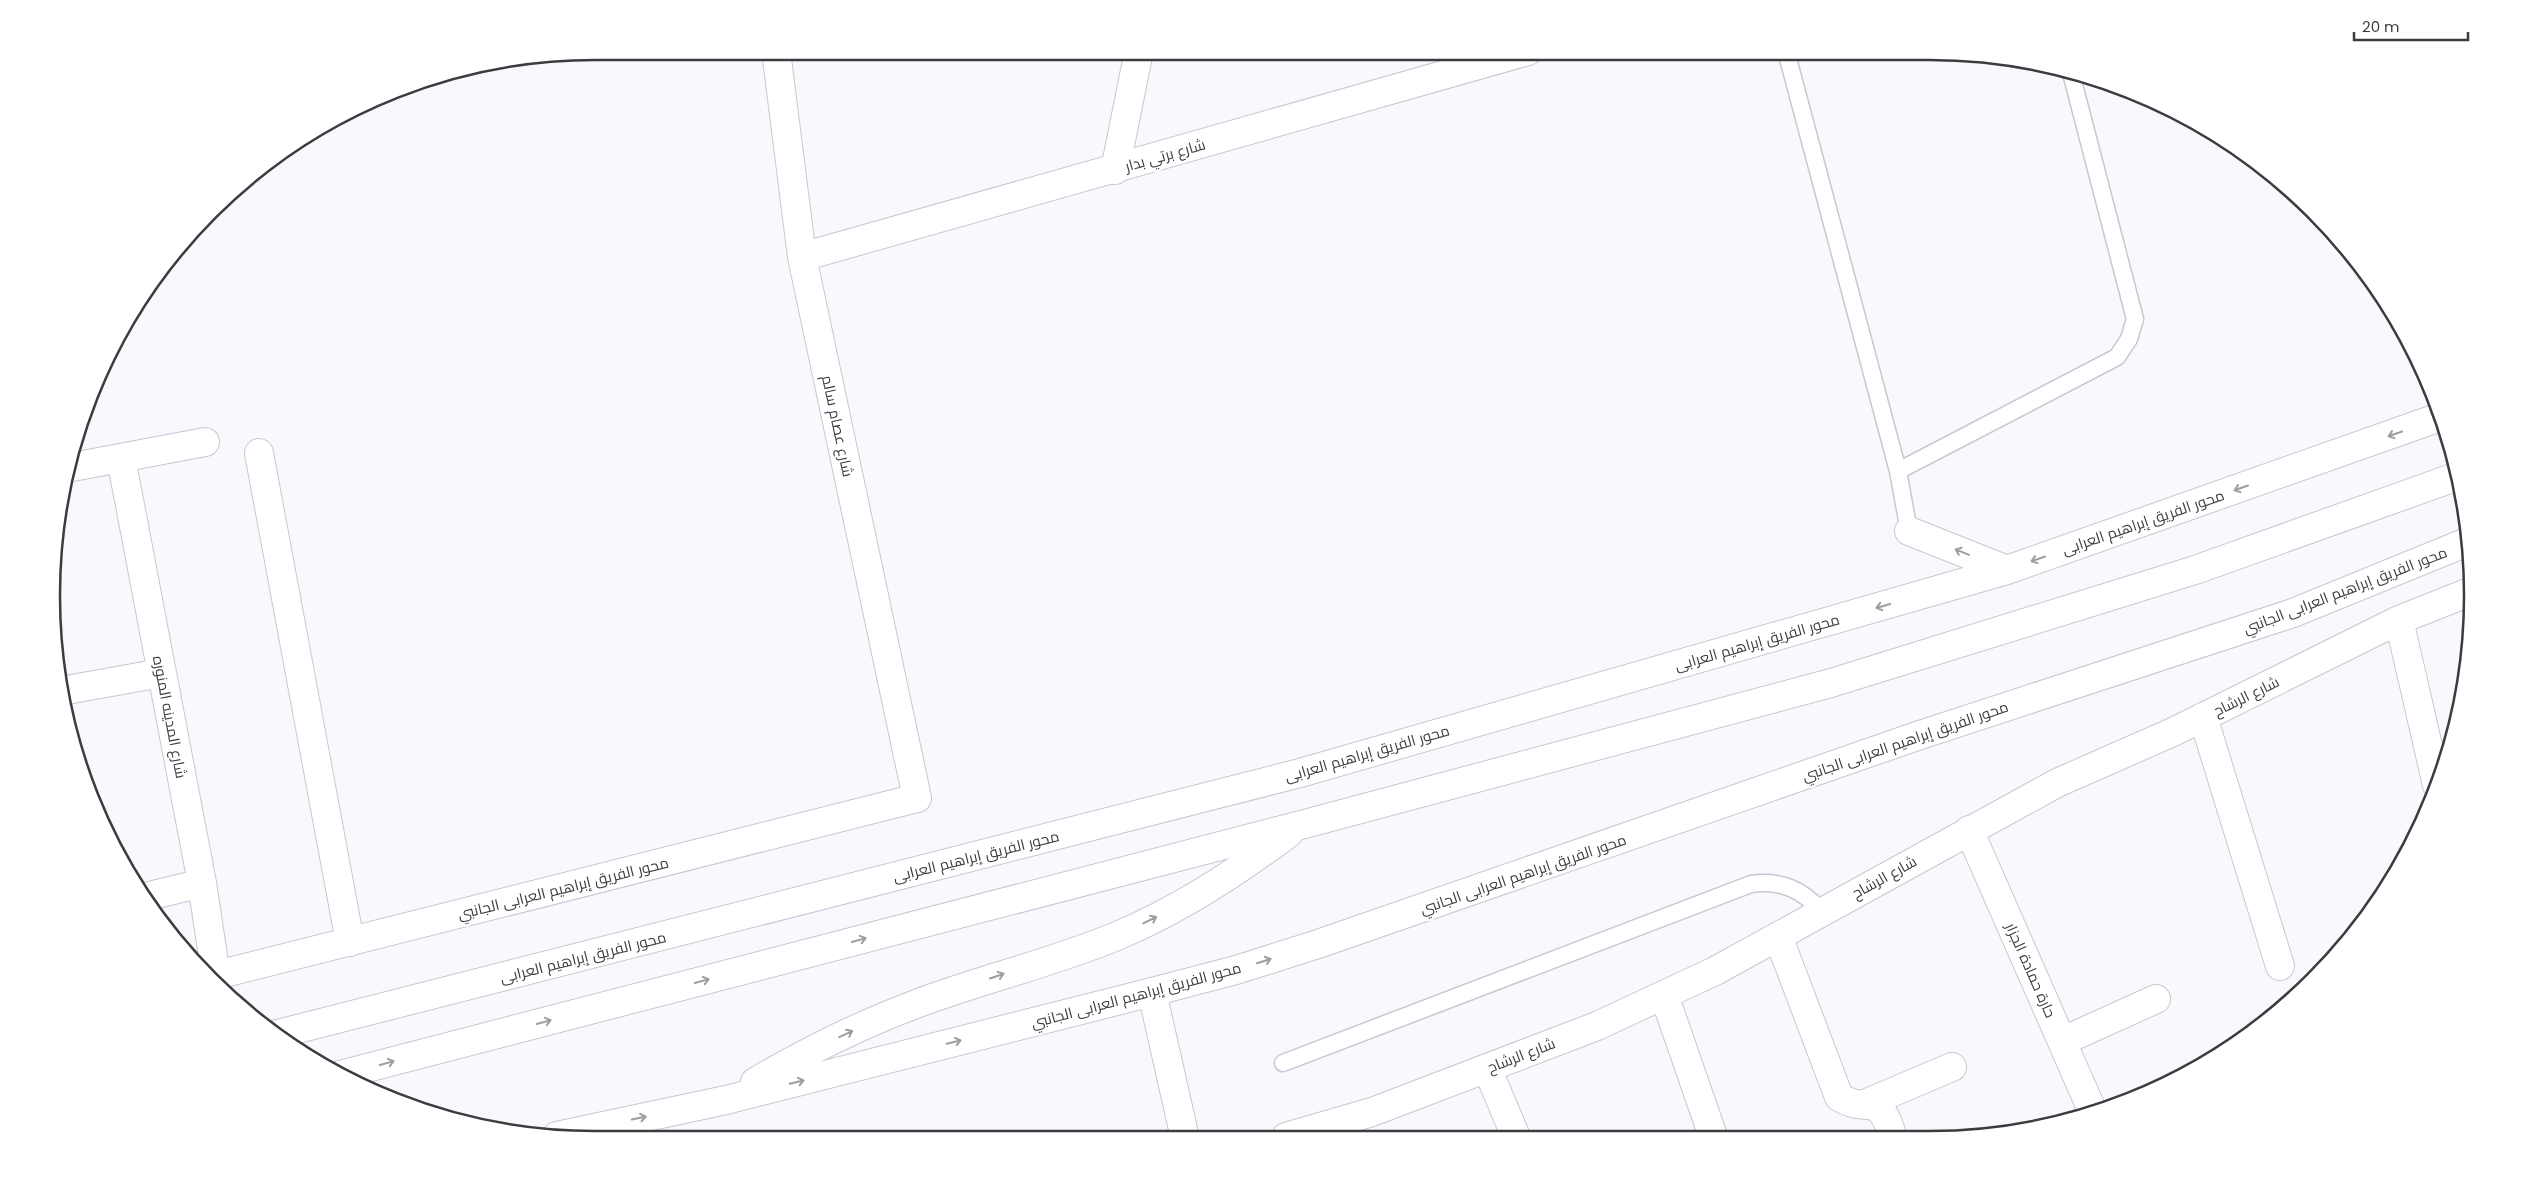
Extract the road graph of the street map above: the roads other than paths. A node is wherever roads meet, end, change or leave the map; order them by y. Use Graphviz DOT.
graph roads {
  1 [pos="777,60"];
  2 [pos="1138,60"];
  3 [pos="1497,60"];
  4 [pos="1788,60"];
  5 [pos="2073,80"];
  6 [pos="1115,170"];
  7 [pos="802,257"];
  8 [pos="2435,420"];
  9 [pos="205,442"];
  10 [pos="259,453"];
  11 [pos="121,458"];
  12 [pos="76,466"];
  13 [pos="1898,471"];
  14 [pos="2451,478"];
  15 [pos="1909,531"];
  16 [pos="2461,545"];
  17 [pos="2007,570"];
  18 [pos="2464,594"];
  19 [pos="2399,620"];
  20 [pos="161,673"];
  21 [pos="69,690"];
  22 [pos="2203,717"];
  23 [pos="2434,773"];
  24 [pos="916,798"];
  25 [pos="1301,825"];
  26 [pos="1969,830"];
  27 [pos="202,884"];
  28 [pos="152,895"];
  29 [pos="1822,912"];
  30 [pos="1778,936"];
  31 [pos="350,942"];
  32 [pos="2280,966"];
  33 [pos="212,969"];
  34 [pos="218,975"];
  35 [pos="1152,992"];
  36 [pos="1664,995"];
  37 [pos="2156,999"];
  38 [pos="286,1032"];
  39 [pos="2063,1041"];
  40 [pos="1283,1063"];
  41 [pos="1952,1067"];
  42 [pos="1487,1068"];
  43 [pos="352,1072"];
  44 [pos="726,1100"];
  45 [pos="1868,1103"];
  46 [pos="2090,1106"];
  47 [pos="582,1131"];
  48 [pos="1183,1131"];
  49 [pos="1307,1131"];
  50 [pos="1513,1131"];
  51 [pos="1711,1131"];
  52 [pos="1890,1131"];
  1 -- 7 [label="street, شارع عصام سالم"];
  2 -- 6 [label="street"];
  3 -- 6 [label="street, شارع برتي بدار"];
  4 -- 13 [label="lane"];
  5 -- 13 [label="lane"];
  6 -- 7 [label="street, شارع برتي بدار"];
  7 -- 24 [label="street, شارع عصام سالم"];
  8 -- 17 [label="street, محور الفريق إبراهيم العرابى, one-way"];
  9 -- 11 [label="street"];
  10 -- 31 [label="street"];
  11 -- 12 [label="street"];
  11 -- 20 [label="street, شارع المدينه المنوره"];
  13 -- 15 [label="lane"];
  14 -- 25 [label="street"];
  17 -- 15 [label="street, one-way"];
  35 -- 16 [label="street, محور الفريق إبراهيم العرابى الجانبي, one-way"];
  17 -- 38 [label="street, محور الفريق إبراهيم العرابى, one-way"];
  18 -- 19 [label="street, شارع الرشاح"];
  19 -- 22 [label="street, شارع الرشاح"];
  19 -- 23 [label="street"];
  20 -- 21 [label="street"];
  20 -- 27 [label="street, شارع المدينه المنوره"];
  22 -- 26 [label="street, شارع الرشاح"];
  22 -- 32 [label="street"];
  24 -- 31 [label="street, محور الفريق إبراهيم العرابى الجانبي"];
  43 -- 25 [label="street, one-way"];
  44 -- 25 [label="street, one-way"];
  26 -- 29 [label="street, شارع الرشاح"];
  26 -- 39 [label="street, حارة حمادة الجزار"];
  27 -- 28 [label="street"];
  27 -- 33 [label="street, شارع المدينه المنوره"];
  29 -- 30 [label="street, شارع الرشاح"];
  29 -- 40 [label="lane"];
  30 -- 36 [label="street, شارع الرشاح"];
  30 -- 45 [label="street"];
  31 -- 34 [label="street, محور الفريق إبراهيم العرابى الجانبي"];
  44 -- 35 [label="street, محور الفريق إبراهيم العرابى الجانبي, one-way"];
  35 -- 48 [label="street"];
  36 -- 42 [label="street, شارع الرشاح"];
  36 -- 51 [label="street"];
  37 -- 39 [label="street"];
  39 -- 46 [label="street, حارة حمادة الجزار"];
  41 -- 45 [label="street"];
  42 -- 49 [label="street, شارع الرشاح"];
  42 -- 50 [label="street"];
  47 -- 44 [label="street, محور الفريق إبراهيم العرابى الجانبي, one-way"];
  45 -- 52 [label="street"];
}
